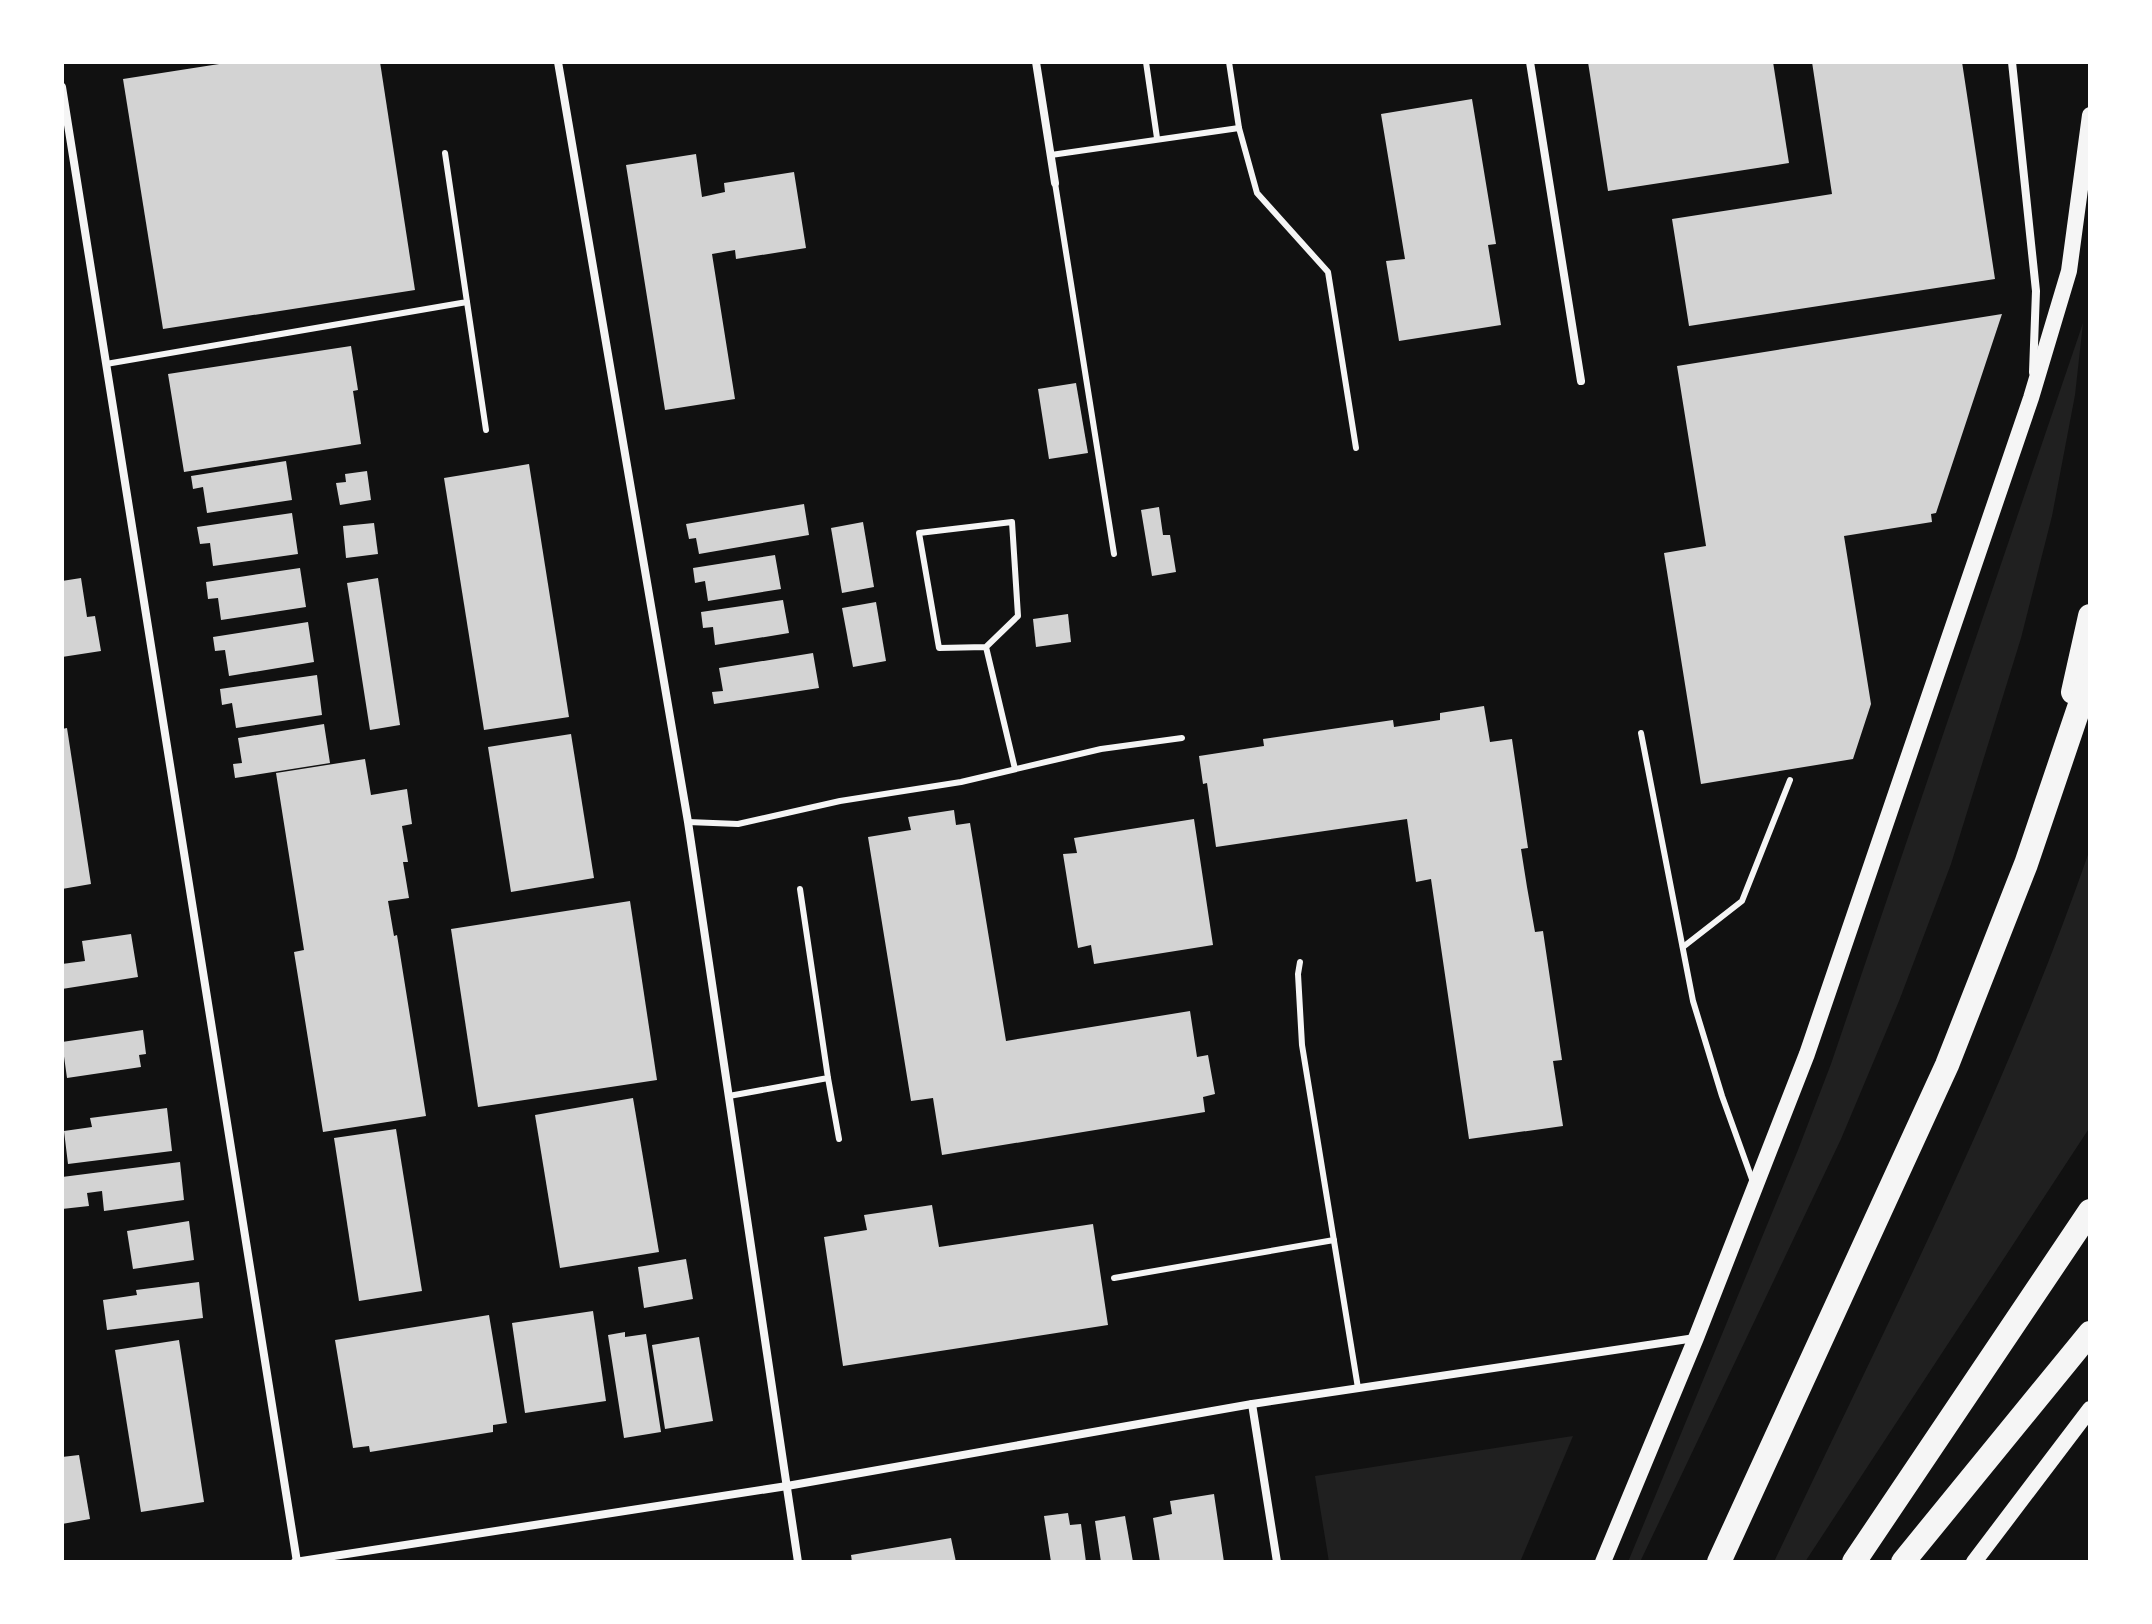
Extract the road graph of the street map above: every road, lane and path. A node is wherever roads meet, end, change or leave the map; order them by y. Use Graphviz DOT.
graph roads {
  1 [pos="558,62"];
  2 [pos="1036,62"];
  3 [pos="1146,62"];
  4 [pos="1229,62"];
  5 [pos="1530,62"];
  6 [pos="2012,62"];
  7 [pos="62,87"];
  8 [pos="2090,115"];
  9 [pos="1239,128"];
  10 [pos="1157,138"];
  11 [pos="445,153"];
  12 [pos="1051,155"];
  13 [pos="1055,183"];
  14 [pos="467,302"];
  15 [pos="106,364"];
  16 [pos="1581,381"];
  17 [pos="2031,398"];
  18 [pos="486,430"];
  19 [pos="1356,448"];
  20 [pos="1114,554"];
  21 [pos="2090,616"];
  22 [pos="986,647"];
  23 [pos="2090,675"];
  24 [pos="1641,733"];
  25 [pos="1182,738"];
  26 [pos="1015,769"];
  27 [pos="1790,780"];
  28 [pos="688,822"];
  29 [pos="2026,864"];
  30 [pos="800,889"];
  31 [pos="1683,947"];
  32 [pos="1300,962"];
  33 [pos="828,1078"];
  34 [pos="729,1096"];
  35 [pos="839,1139"];
  36 [pos="1756,1189"];
  37 [pos="2090,1211"];
  38 [pos="1334,1240"];
  39 [pos="1114,1278"];
  40 [pos="2090,1333"];
  41 [pos="1696,1338"];
  42 [pos="1358,1388"];
  43 [pos="1252,1404"];
  44 [pos="2090,1409"];
  45 [pos="787,1486"];
  46 [pos="296,1562"];
  47 [pos="798,1562"];
  48 [pos="1277,1562"];
  49 [pos="1603,1562"];
  50 [pos="1719,1562"];
  51 [pos="1854,1562"];
  52 [pos="1903,1562"];
  53 [pos="1974,1562"];
  1 -- 28 [label="street"];
  2 -- 12 [label="street"];
  3 -- 10 [label="lane"];
  4 -- 9 [label="lane"];
  5 -- 16 [label="street"];
  6 -- 17 [label="street"];
  7 -- 15 [label="street"];
  8 -- 17 [label="main road"];
  9 -- 10 [label="lane"];
  9 -- 19 [label="lane"];
  10 -- 12 [label="lane"];
  11 -- 14 [label="lane"];
  12 -- 13 [label="street"];
  13 -- 20 [label="lane"];
  14 -- 15 [label="lane"];
  14 -- 18 [label="lane"];
  15 -- 46 [label="street"];
  17 -- 36 [label="main road"];
  21 -- 29 [label="highway"];
  22 -- 22 [label="lane"];
  22 -- 26 [label="lane"];
  23 -- 29 [label="highway"];
  24 -- 31 [label="lane"];
  25 -- 26 [label="lane"];
  26 -- 28 [label="lane"];
  27 -- 31 [label="lane"];
  28 -- 34 [label="street"];
  29 -- 50 [label="highway"];
  30 -- 33 [label="lane"];
  31 -- 36 [label="lane"];
  32 -- 38 [label="lane"];
  33 -- 34 [label="lane"];
  33 -- 35 [label="lane"];
  34 -- 45 [label="street"];
  36 -- 41 [label="main road"];
  37 -- 51 [label="highway"];
  38 -- 39 [label="lane"];
  38 -- 42 [label="lane"];
  40 -- 52 [label="highway"];
  41 -- 42 [label="street"];
  41 -- 49 [label="main road"];
  42 -- 43 [label="street"];
  43 -- 45 [label="street"];
  43 -- 48 [label="street"];
  44 -- 53 [label="main road"];
  45 -- 46 [label="street"];
  45 -- 47 [label="street"];
}
